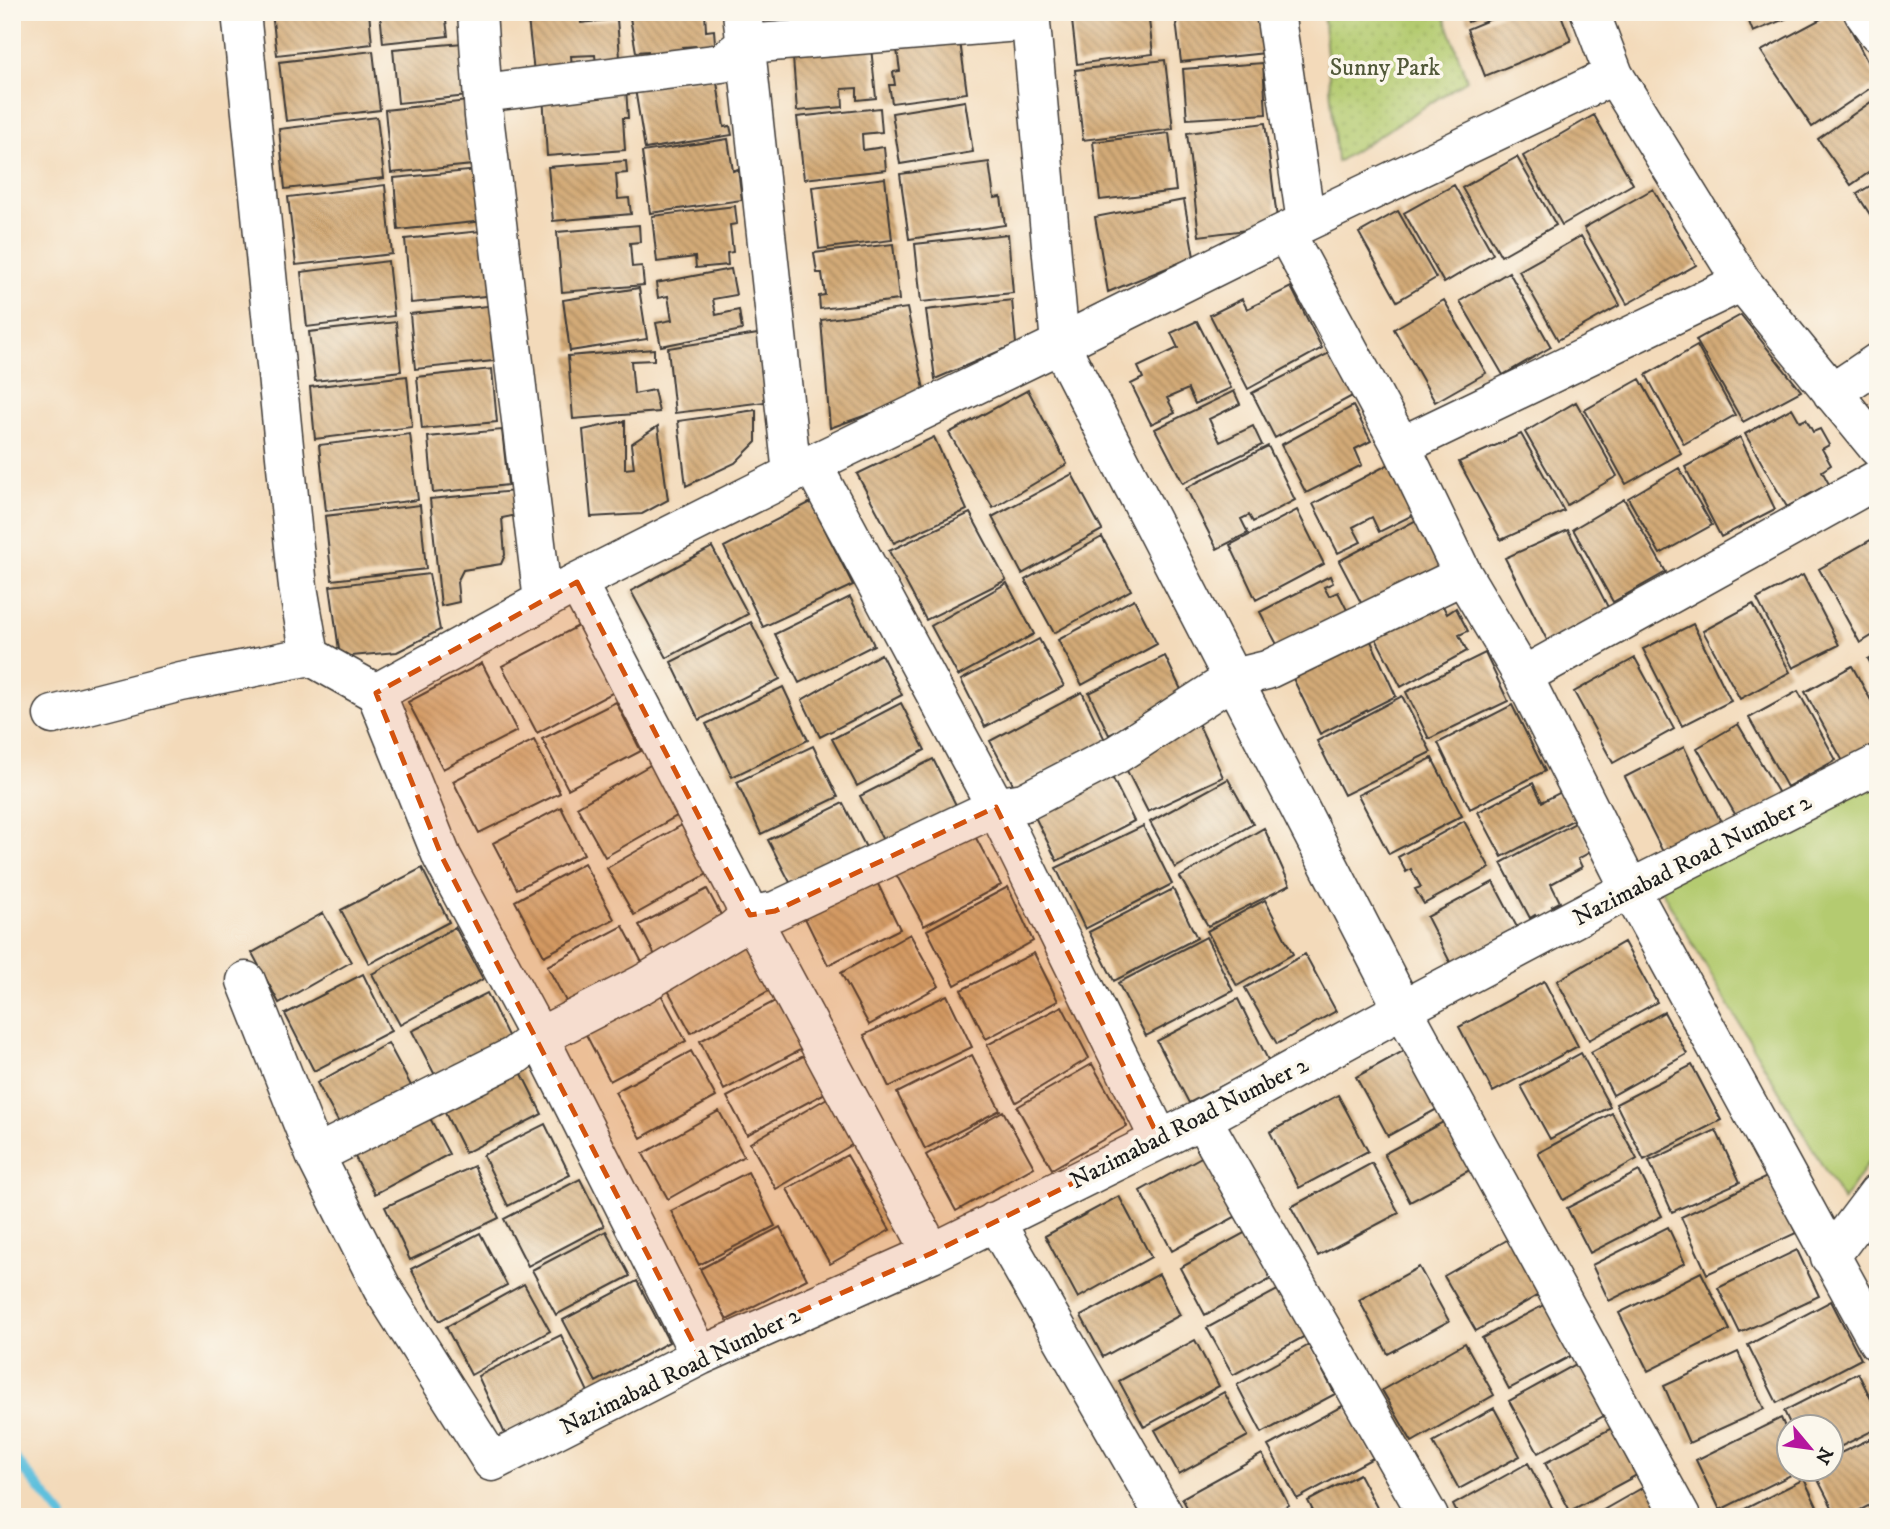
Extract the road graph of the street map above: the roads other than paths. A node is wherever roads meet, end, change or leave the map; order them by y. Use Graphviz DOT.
graph roads {
  1 [pos="241,12"];
  2 [pos="477,12"];
  3 [pos="1275,12"];
  4 [pos="1590,12"];
  5 [pos="1863,12"];
  6 [pos="1030,17"];
  7 [pos="744,28"];
  8 [pos="1878,33"];
  9 [pos="1614,75"];
  10 [pos="483,93"];
  11 [pos="1295,227"];
  12 [pos="1742,282"];
  13 [pos="1060,344"];
  14 [pos="1878,362"];
  15 [pos="1832,393"];
  16 [pos="1401,446"];
  17 [pos="1878,447"];
  18 [pos="802,469"];
  19 [pos="1878,480"];
  20 [pos="1463,575"];
  21 [pos="577,582"];
  22 [pos="543,601"];
  23 [pos="310,656"];
  24 [pos="1524,676"];
  25 [pos="1234,678"];
  26 [pos="376,693"];
  27 [pos="53,715"];
  28 [pos="1878,765"];
  29 [pos="996,807"];
  30 [pos="1630,889"];
  31 [pos="750,915"];
  32 [pos="246,981"];
  33 [pos="1403,1009"];
  34 [pos="539,1037"];
  35 [pos="1202,1119"];
  36 [pos="1160,1140"];
  37 [pos="315,1155"];
  38 [pos="1878,1193"];
  39 [pos="995,1221"];
  40 [pos="932,1253"];
  41 [pos="1830,1256"];
  42 [pos="1878,1342"];
  43 [pos="701,1356"];
  44 [pos="1165,1517"];
  45 [pos="1429,1517"];
  46 [pos="1681,1517"];
  1 -- 23 [label="street"];
  2 -- 10 [label="street"];
  3 -- 11 [label="street"];
  4 -- 9 [label="street"];
  5 -- 8 [label="street"];
  6 -- 7 [label="street"];
  6 -- 13 [label="street"];
  7 -- 10 [label="street"];
  7 -- 18 [label="street"];
  9 -- 11 [label="street"];
  9 -- 12 [label="street"];
  10 -- 22 [label="street"];
  11 -- 13 [label="street"];
  11 -- 16 [label="street"];
  12 -- 15 [label="street"];
  12 -- 16 [label="street"];
  13 -- 18 [label="street"];
  13 -- 25 [label="street"];
  14 -- 15 [label="street"];
  15 -- 17 [label="street"];
  16 -- 20 [label="street"];
  18 -- 21 [label="street"];
  18 -- 29 [label="street"];
  19 -- 24 [label="street"];
  20 -- 24 [label="street"];
  20 -- 25 [label="street"];
  21 -- 22 [label="street"];
  21 -- 31 [label="street"];
  22 -- 26 [label="street"];
  23 -- 26 [label="street"];
  23 -- 27 [label="street"];
  24 -- 30 [label="street"];
  25 -- 29 [label="street"];
  25 -- 33 [label="street"];
  26 -- 34 [label="street"];
  28 -- 30 [label="street, Nazimabad Road Number 2"];
  29 -- 31 [label="street"];
  29 -- 36 [label="street"];
  30 -- 33 [label="street, Nazimabad Road Number 2"];
  30 -- 41 [label="street"];
  31 -- 34 [label="street"];
  31 -- 40 [label="street"];
  32 -- 37 [label="street"];
  33 -- 35 [label="street, Nazimabad Road Number 2"];
  33 -- 46 [label="street"];
  34 -- 37 [label="street"];
  34 -- 43 [label="street"];
  35 -- 36 [label="street, Nazimabad Road Number 2"];
  35 -- 45 [label="street"];
  36 -- 39 [label="street, Nazimabad Road Number 2"];
  37 -- 43 [label="street, Nazimabad Road Number 2"];
  38 -- 41 [label="street"];
  39 -- 40 [label="street, Nazimabad Road Number 2"];
  39 -- 44 [label="street"];
  40 -- 43 [label="street, Nazimabad Road Number 2"];
  41 -- 42 [label="street"];
}
